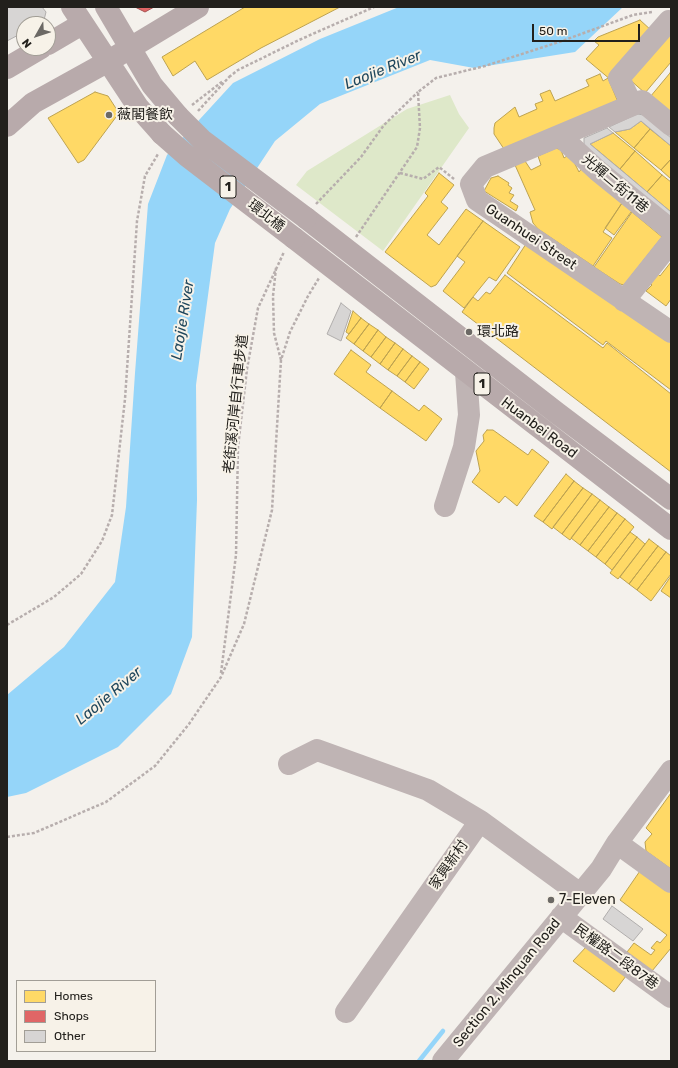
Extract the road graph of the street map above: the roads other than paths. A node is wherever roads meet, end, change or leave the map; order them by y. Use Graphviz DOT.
graph roads {
  1 [pos="106,7"];
  2 [pos="198,7"];
  3 [pos="77,16"];
  4 [pos="669,21"];
  5 [pos="56,36"];
  6 [pos="130,48"];
  7 [pos="27,56"];
  8 [pos="107,62"];
  9 [pos="7,68"];
  10 [pos="632,105"];
  11 [pos="670,123"];
  12 [pos="7,126"];
  13 [pos="560,136"];
  14 [pos="310,212"];
  15 [pos="671,230"];
  16 [pos="671,242"];
  17 [pos="290,243"];
  18 [pos="624,301"];
  19 [pos="671,332"];
  20 [pos="466,372"];
  21 [pos="671,499"];
  22 [pos="445,506"];
  23 [pos="671,529"];
  24 [pos="289,764"];
  25 [pos="668,780"];
  26 [pos="480,820"];
  27 [pos="617,843"];
  28 [pos="671,882"];
  29 [pos="580,894"];
  30 [pos="561,917"];
  31 [pos="671,998"];
  32 [pos="346,1012"];
  33 [pos="453,1058"];
  1 -- 6 [label="main road, 1"];
  2 -- 6 [label="main road"];
  3 -- 5 [label="main road"];
  3 -- 6 [label="main road"];
  3 -- 8 [label="main road, 1"];
  4 -- 10 [label="street"];
  6 -- 8 [label="main road"];
  6 -- 14 [label="main road, 環北橋 / 1, bridge"];
  7 -- 9 [label="main road"];
  8 -- 12 [label="main road"];
  8 -- 17 [label="main road, 環北橋 / 1, bridge"];
  10 -- 11 [label="street, Guanhuei Street"];
  10 -- 13 [label="street, Guanhuei Street"];
  13 -- 15 [label="street, 光輝二街11巷"];
  13 -- 18 [label="street, Guanhuei Street"];
  14 -- 21 [label="main road, Huanbei Road / 1"];
  16 -- 18 [label="street"];
  17 -- 20 [label="main road, Huanbei Road / 1"];
  18 -- 19 [label="street, Guanhuei Street"];
  20 -- 22 [label="street"];
  20 -- 23 [label="main road, Huanbei Road / 1"];
  24 -- 26 [label="street"];
  25 -- 27 [label="street, Section 2, Minquan Road"];
  26 -- 29 [label="street"];
  26 -- 32 [label="street, 家興新村"];
  27 -- 28 [label="street"];
  27 -- 29 [label="street, Section 2, Minquan Road"];
  29 -- 30 [label="street, Section 2, Minquan Road"];
  30 -- 31 [label="street, 民權路二段87巷"];
  30 -- 33 [label="street, Section 2, Minquan Road"];
}
